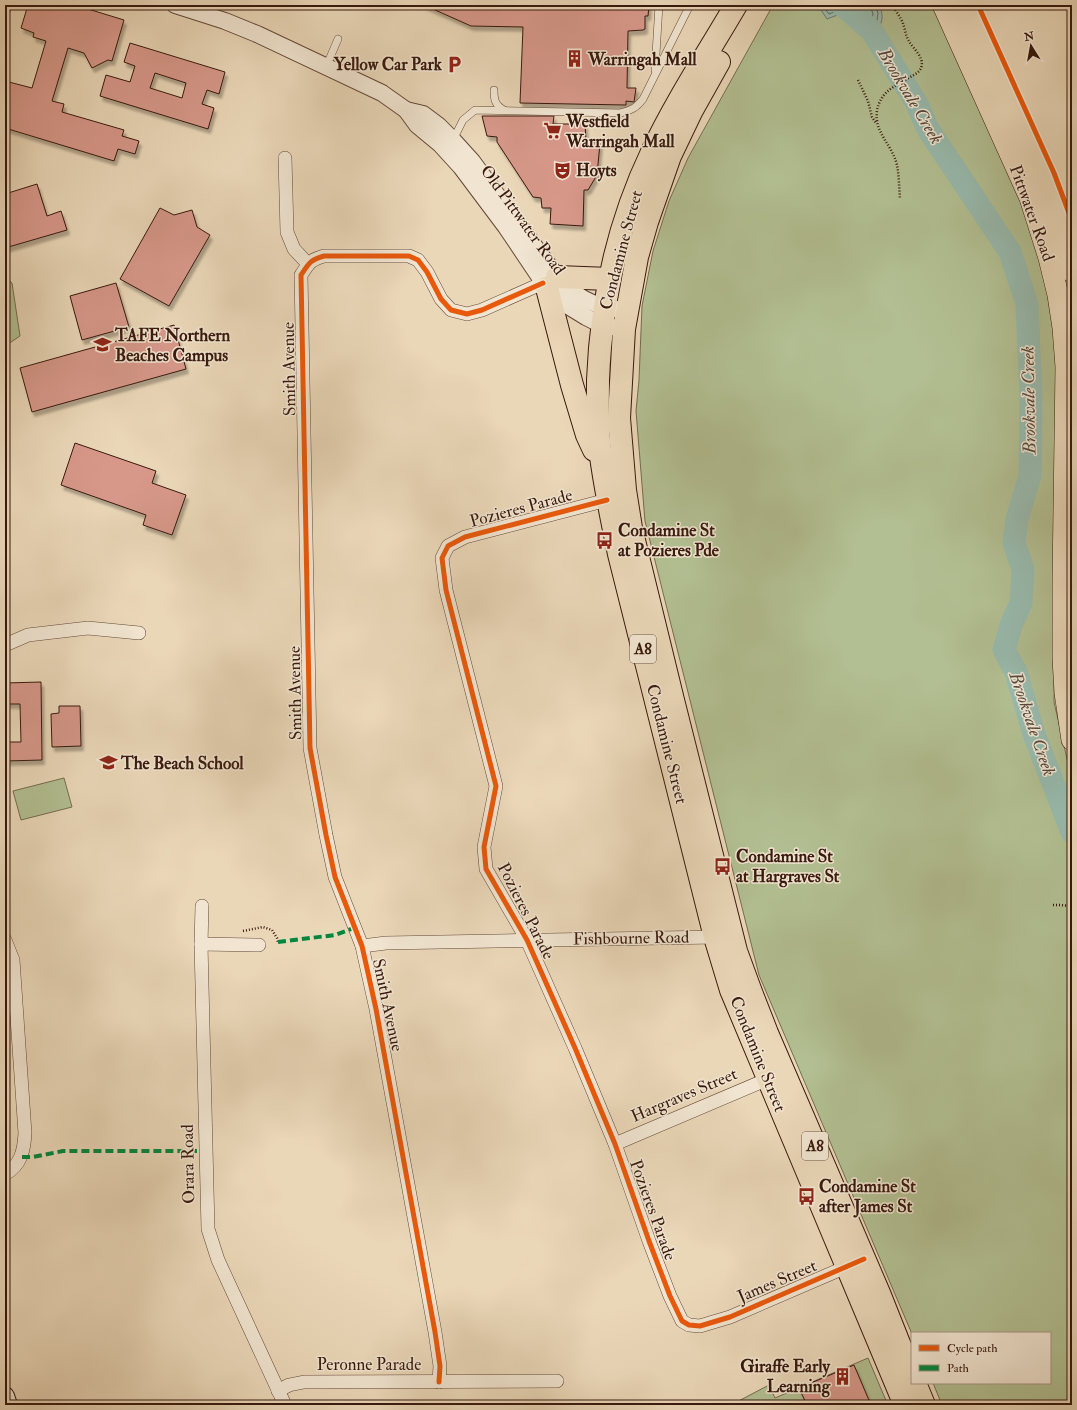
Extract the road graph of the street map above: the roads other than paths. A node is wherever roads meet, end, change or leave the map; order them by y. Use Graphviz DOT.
graph roads {
  1 [pos="8,5"];
  2 [pos="175,5"];
  3 [pos="659,5"];
  4 [pos="690,5"];
  5 [pos="736,5"];
  6 [pos="752,5"];
  7 [pos="943,5"];
  8 [pos="964,5"];
  9 [pos="5,16"];
  10 [pos="338,39"];
  11 [pos="326,67"];
  12 [pos="655,74"];
  13 [pos="494,90"];
  14 [pos="406,110"];
  15 [pos="504,110"];
  16 [pos="453,140"];
  17 [pos="285,158"];
  18 [pos="1065,259"];
  19 [pos="308,264"];
  20 [pos="610,278"];
  21 [pos="549,283"];
  22 [pos="604,316"];
  23 [pos="626,320"];
  24 [pos="1069,367"];
  25 [pos="603,470"];
  26 [pos="607,500"];
  27 [pos="1067,580"];
  28 [pos="140,634"];
  29 [pos="5,645"];
  30 [pos="1072,740"];
  31 [pos="202,906"];
  32 [pos="724,936"];
  33 [pos="5,940"];
  34 [pos="527,940"];
  35 [pos="201,944"];
  36 [pos="259,945"];
  37 [pos="362,946"];
  38 [pos="768,1079"];
  39 [pos="615,1144"];
  40 [pos="5,1174"];
  41 [pos="855,1262"];
  42 [pos="700,1326"];
  43 [pos="911,1374"];
  44 [pos="557,1381"];
  45 [pos="439,1382"];
  46 [pos="915,1384"];
  47 [pos="278,1391"];
  48 [pos="5,1396"];
  49 [pos="8,1405"];
  50 [pos="284,1405"];
  51 [pos="905,1405"];
  52 [pos="924,1405"];
  1 -- 9 [label="lane"];
  2 -- 11 [label="street, Old Pittwater Road"];
  3 -- 12 [label="lane"];
  4 -- 12 [label="lane"];
  5 -- 20 [label="highway, Condamine Street / A8"];
  6 -- 23 [label="highway, Condamine Street / A8"];
  7 -- 18 [label="main road, Pittwater Road"];
  8 -- 18 [label="main road, Pittwater Road"];
  10 -- 11 [label="lane"];
  11 -- 14 [label="street, Old Pittwater Road"];
  12 -- 15 [label="lane"];
  13 -- 15 [label="lane"];
  14 -- 16 [label="street, Old Pittwater Road"];
  14 -- 21 [label="street, Old Pittwater Road"];
  15 -- 16 [label="lane"];
  16 -- 21 [label="street, Old Pittwater Road"];
  17 -- 19 [label="street"];
  18 -- 24 [label="main road, Pittwater Road"];
  19 -- 21 [label="street"];
  19 -- 37 [label="street, Smith Avenue"];
  20 -- 21 [label="highway"];
  20 -- 22 [label="highway, Condamine Street / A8"];
  21 -- 22 [label="street, Old Pittwater Road"];
  21 -- 25 [label="highway"];
  22 -- 23 [label="street, Old Pittwater Road"];
  22 -- 25 [label="highway, Condamine Street / A8"];
  23 -- 32 [label="highway, Condamine Street / A8"];
  24 -- 27 [label="main road, Pittwater Road"];
  25 -- 26 [label="highway, Condamine Street / A8"];
  26 -- 32 [label="highway, Condamine Street / A8"];
  26 -- 34 [label="street, Pozieres Parade"];
  27 -- 30 [label="main road, Pittwater Road"];
  28 -- 29 [label="street"];
  31 -- 35 [label="street, Orara Road"];
  32 -- 34 [label="street, Fishbourne Road"];
  32 -- 38 [label="highway, Condamine Street / A8"];
  32 -- 41 [label="highway, Condamine Street / A8"];
  33 -- 40 [label="street"];
  34 -- 37 [label="street, Fishbourne Road"];
  34 -- 39 [label="street, Pozieres Parade"];
  35 -- 36 [label="street"];
  35 -- 47 [label="street, Orara Road"];
  37 -- 45 [label="street, Smith Avenue"];
  38 -- 39 [label="street, Hargraves Street"];
  38 -- 41 [label="highway, Condamine Street / A8"];
  39 -- 42 [label="street, Pozieres Parade"];
  41 -- 42 [label="street, James Street"];
  41 -- 43 [label="highway, Condamine Street / A8"];
  41 -- 51 [label="highway, Condamine Street / A8"];
  44 -- 45 [label="street, Peronne Parade"];
  45 -- 47 [label="street, Peronne Parade"];
  46 -- 52 [label="highway"];
  47 -- 50 [label="street, Orara Road"];
  48 -- 49 [label="main road"];
}
